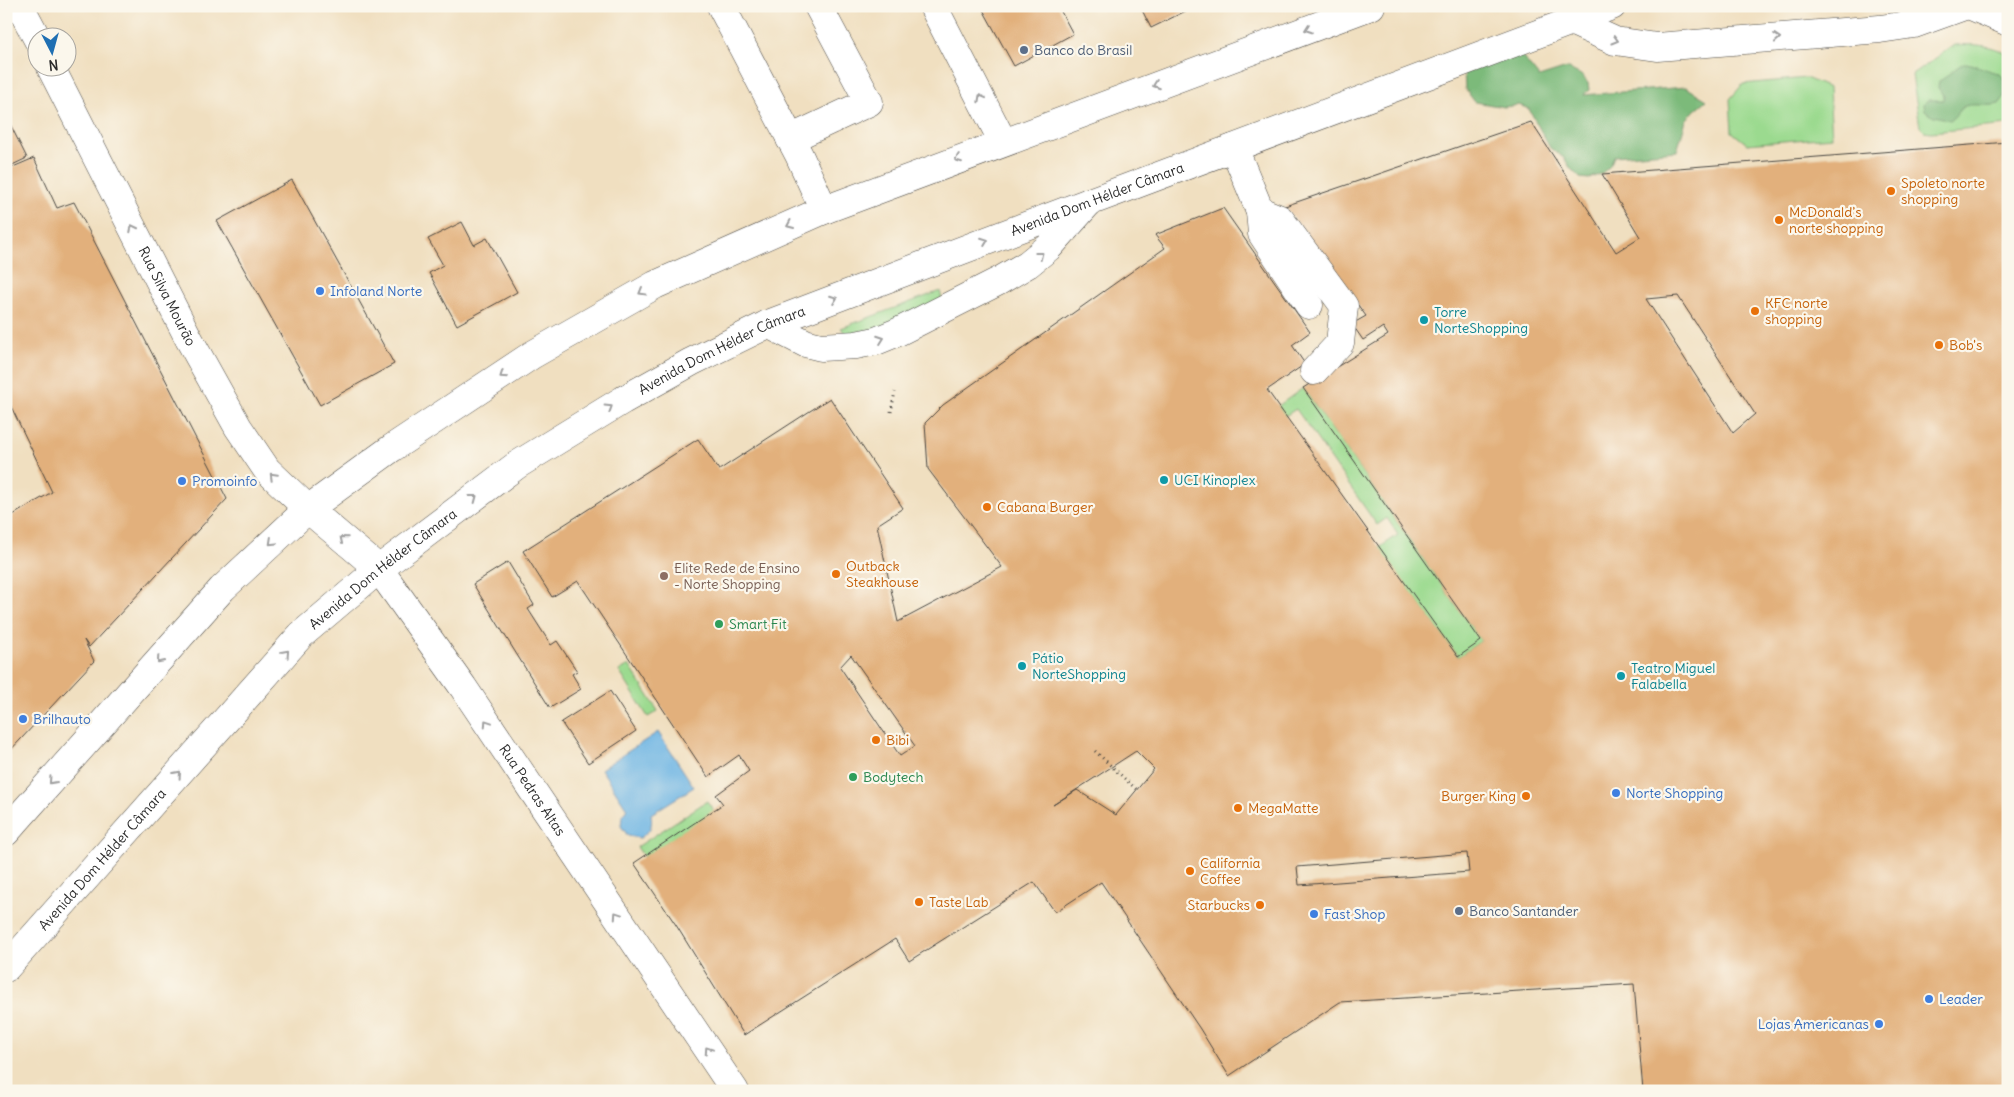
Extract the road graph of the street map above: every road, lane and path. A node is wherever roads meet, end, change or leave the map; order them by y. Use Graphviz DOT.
graph roads {
  1 [pos="20,6"];
  2 [pos="721,6"];
  3 [pos="818,6"];
  4 [pos="932,6"];
  5 [pos="1371,6"];
  6 [pos="1612,6"];
  7 [pos="1964,6"];
  8 [pos="1971,6"];
  9 [pos="1571,21"];
  10 [pos="2008,22"];
  11 [pos="32,28"];
  12 [pos="56,78"];
  13 [pos="790,139"];
  14 [pos="1003,142"];
  15 [pos="1234,148"];
  16 [pos="1089,202"];
  17 [pos="824,210"];
  18 [pos="1260,211"];
  19 [pos="1309,304"];
  20 [pos="768,324"];
  21 [pos="1314,372"];
  22 [pos="895,392"];
  23 [pos="891,412"];
  24 [pos="308,509"];
  25 [pos="379,569"];
  26 [pos="1095,751"];
  27 [pos="1137,790"];
  28 [pos="6,832"];
  29 [pos="6,968"];
  30 [pos="735,1091"];
  1 -- 11 [label="main road"];
  2 -- 13 [label="main road"];
  3 -- 13 [label="main road"];
  14 -- 4 [label="main road, one-way"];
  5 -- 14 [label="main road, one-way"];
  6 -- 9 [label="main road, Avenida Dom Hélder Câmara"];
  9 -- 7 [label="main road, one-way"];
  8 -- 10 [label="main road"];
  9 -- 15 [label="main road, Avenida Dom Hélder Câmara"];
  24 -- 12 [label="main road, Rua Silva Mourão, one-way"];
  13 -- 17 [label="main road"];
  14 -- 17 [label="main road, one-way"];
  15 -- 16 [label="main road, Avenida Dom Hélder Câmara"];
  15 -- 18 [label="main road"];
  20 -- 16 [label="main road, Avenida Dom Hélder Câmara, one-way"];
  20 -- 16 [label="main road, one-way"];
  17 -- 24 [label="main road, one-way"];
  18 -- 19 [label="main road"];
  18 -- 21 [label="main road"];
  25 -- 20 [label="main road, Avenida Dom Hélder Câmara, one-way"];
  22 -- 23 [label="path"];
  25 -- 24 [label="main road, Rua Pedras Altas, one-way"];
  24 -- 28 [label="main road, one-way"];
  29 -- 25 [label="main road, Avenida Dom Hélder Câmara, one-way"];
  30 -- 25 [label="main road, Rua Pedras Altas, one-way"];
  26 -- 27 [label="path"];
}
